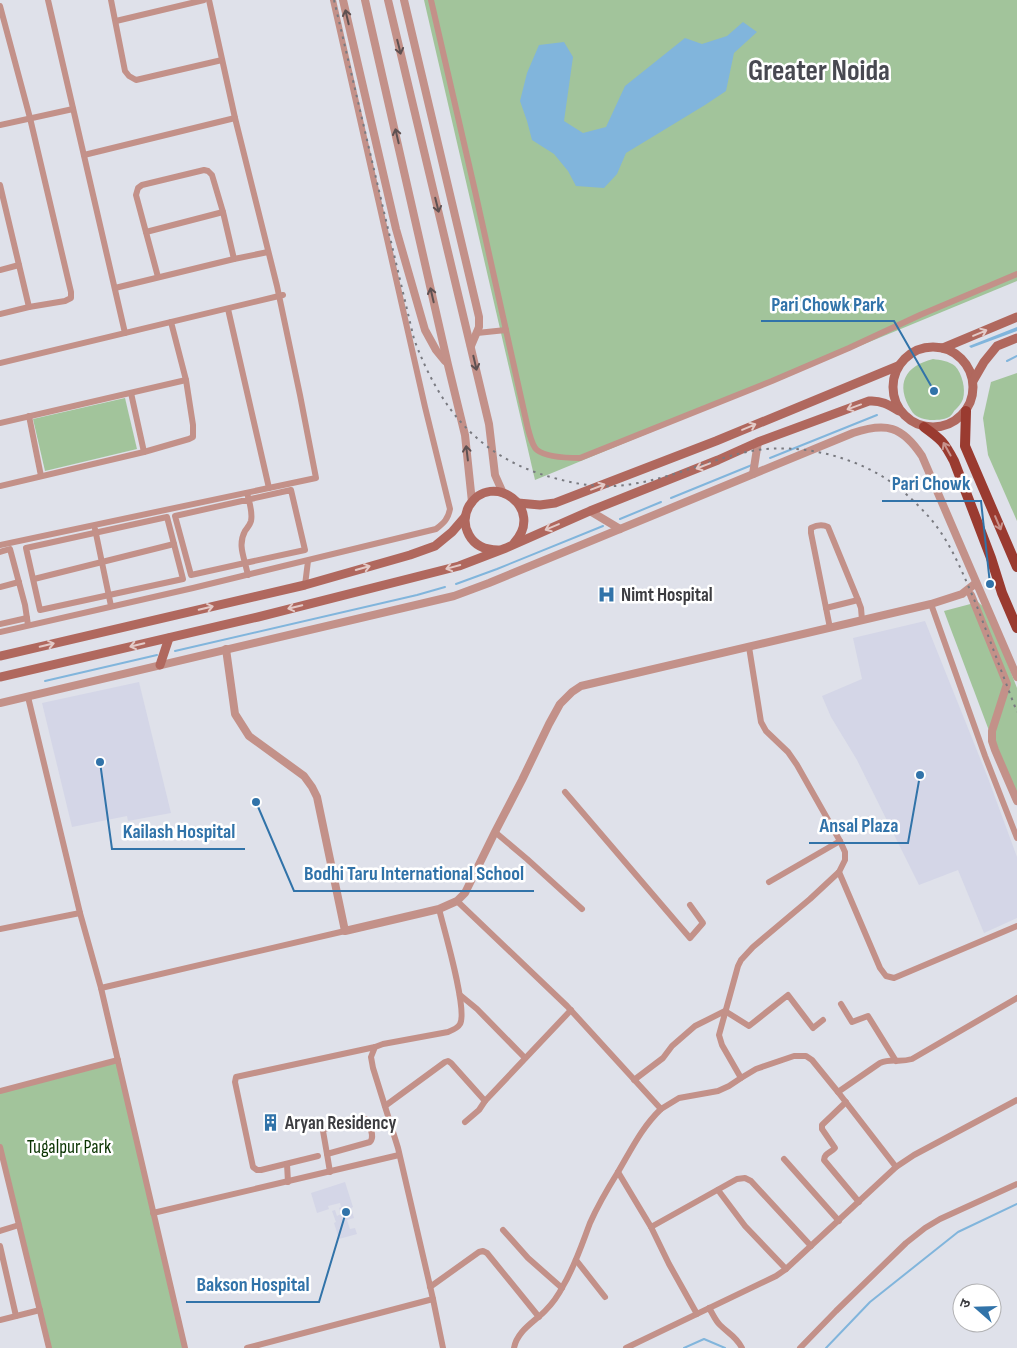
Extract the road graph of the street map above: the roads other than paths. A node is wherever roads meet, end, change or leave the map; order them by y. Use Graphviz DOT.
graph roads {
  1 [pos="48,0"];
  2 [pos="111,0"];
  3 [pos="204,0"];
  4 [pos="209,0"];
  5 [pos="333,0"];
  6 [pos="344,0"];
  7 [pos="365,0"];
  8 [pos="388,0"];
  9 [pos="404,0"];
  10 [pos="430,0"];
  11 [pos="0,6"];
  12 [pos="116,21"];
  13 [pos="222,60"];
  14 [pos="73,109"];
  15 [pos="30,118"];
  16 [pos="235,118"];
  17 [pos="0,126"];
  18 [pos="84,155"];
  19 [pos="0,185"];
  20 [pos="223,212"];
  21 [pos="8,220"];
  22 [pos="0,222"];
  23 [pos="146,232"];
  24 [pos="268,252"];
  25 [pos="234,258"];
  26 [pos="19,265"];
  27 [pos="0,270"];
  28 [pos="1017,274"];
  29 [pos="158,277"];
  30 [pos="115,288"];
  31 [pos="281,296"];
  32 [pos="29,307"];
  33 [pos="228,309"];
  34 [pos="0,314"];
  35 [pos="1017,317"];
  36 [pos="172,322"];
  37 [pos="506,330"];
  38 [pos="125,333"];
  39 [pos="477,333"];
  40 [pos="1017,338"];
  41 [pos="471,346"];
  42 [pos="943,348"];
  43 [pos="0,362"];
  44 [pos="448,365"];
  45 [pos="898,366"];
  46 [pos="186,380"];
  47 [pos="973,381"];
  48 [pos="131,393"];
  49 [pos="899,411"];
  50 [pos="966,411"];
  51 [pos="29,416"];
  52 [pos="0,423"];
  53 [pos="924,427"];
  54 [pos="758,442"];
  55 [pos="144,452"];
  56 [pos="753,474"];
  57 [pos="41,476"];
  58 [pos="0,486"];
  59 [pos="269,488"];
  60 [pos="503,492"];
  61 [pos="248,496"];
  62 [pos="472,502"];
  63 [pos="518,503"];
  64 [pos="590,511"];
  65 [pos="465,517"];
  66 [pos="95,529"];
  67 [pos="620,530"];
  68 [pos="174,544"];
  69 [pos="512,544"];
  70 [pos="0,545"];
  71 [pos="498,550"];
  72 [pos="0,552"];
  73 [pos="308,561"];
  74 [pos="102,562"];
  75 [pos="245,563"];
  76 [pos="1017,567"];
  77 [pos="248,575"];
  78 [pos="34,580"];
  79 [pos="19,582"];
  80 [pos="976,583"];
  81 [pos="305,585"];
  82 [pos="0,587"];
  83 [pos="962,594"];
  84 [pos="110,595"];
  85 [pos="971,596"];
  86 [pos="982,597"];
  87 [pos="858,600"];
  88 [pos="932,604"];
  89 [pos="112,606"];
  90 [pos="826,608"];
  91 [pos="862,620"];
  92 [pos="27,622"];
  93 [pos="0,624"];
  94 [pos="830,628"];
  95 [pos="1017,628"];
  96 [pos="0,632"];
  97 [pos="169,638"];
  98 [pos="749,647"];
  99 [pos="226,649"];
  100 [pos="0,656"];
  101 [pos="160,665"];
  102 [pos="0,677"];
  103 [pos="1017,677"];
  104 [pos="28,697"];
  105 [pos="0,703"];
  106 [pos="992,741"];
  107 [pos="981,745"];
  108 [pos="565,792"];
  109 [pos="1017,801"];
  110 [pos="494,832"];
  111 [pos="1017,838"];
  112 [pos="840,841"];
  113 [pos="839,872"];
  114 [pos="769,882"];
  115 [pos="457,901"];
  116 [pos="690,905"];
  117 [pos="440,909"];
  118 [pos="582,909"];
  119 [pos="80,913"];
  120 [pos="1017,926"];
  121 [pos="0,929"];
  122 [pos="345,931"];
  123 [pos="101,988"];
  124 [pos="460,995"];
  125 [pos="1017,998"];
  126 [pos="840,1004"];
  127 [pos="571,1010"];
  128 [pos="725,1011"];
  129 [pos="823,1020"];
  130 [pos="375,1047"];
  131 [pos="526,1058"];
  132 [pos="118,1060"];
  133 [pos="896,1061"];
  134 [pos="741,1078"];
  135 [pos="634,1080"];
  136 [pos="0,1091"];
  137 [pos="838,1092"];
  138 [pos="1017,1100"];
  139 [pos="485,1101"];
  140 [pos="846,1102"];
  141 [pos="385,1106"];
  142 [pos="661,1109"];
  143 [pos="465,1122"];
  144 [pos="0,1147"];
  145 [pos="327,1154"];
  146 [pos="399,1155"];
  147 [pos="318,1156"];
  148 [pos="784,1158"];
  149 [pos="287,1164"];
  150 [pos="896,1167"];
  151 [pos="330,1172"];
  152 [pos="618,1172"];
  153 [pos="288,1182"];
  154 [pos="1017,1184"];
  155 [pos="718,1190"];
  156 [pos="859,1202"];
  157 [pos="153,1213"];
  158 [pos="839,1221"];
  159 [pos="19,1226"];
  160 [pos="651,1227"];
  161 [pos="503,1230"];
  162 [pos="0,1231"];
  163 [pos="0,1246"];
  164 [pos="811,1246"];
  165 [pos="576,1260"];
  166 [pos="786,1269"];
  167 [pos="430,1286"];
  168 [pos="562,1288"];
  169 [pos="605,1297"];
  170 [pos="433,1299"];
  171 [pos="710,1308"];
  172 [pos="40,1310"];
  173 [pos="697,1314"];
  174 [pos="16,1316"];
  175 [pos="539,1317"];
  176 [pos="0,1320"];
  177 [pos="49,1348"];
  178 [pos="185,1348"];
  179 [pos="247,1348"];
  180 [pos="443,1348"];
  181 [pos="514,1348"];
  182 [pos="626,1348"];
  183 [pos="742,1348"];
  184 [pos="800,1348"];
  1 -- 14 [label="street"];
  2 -- 12 [label="street"];
  3 -- 12 [label="street"];
  4 -- 13 [label="street"];
  5 -- 73 [label="street"];
  44 -- 6 [label="street, one-way"];
  44 -- 7 [label="street, one-way"];
  8 -- 41 [label="street, one-way"];
  9 -- 39 [label="street"];
  10 -- 37 [label="street"];
  11 -- 15 [label="street"];
  12 -- 13 [label="street"];
  13 -- 16 [label="street"];
  14 -- 15 [label="street"];
  14 -- 18 [label="street"];
  15 -- 17 [label="street"];
  15 -- 32 [label="street"];
  16 -- 18 [label="street"];
  16 -- 24 [label="street"];
  18 -- 30 [label="street"];
  19 -- 21 [label="street"];
  20 -- 23 [label="street"];
  20 -- 23 [label="street"];
  20 -- 25 [label="street"];
  21 -- 22 [label="street"];
  21 -- 26 [label="street"];
  23 -- 29 [label="street"];
  24 -- 25 [label="street"];
  24 -- 31 [label="street"];
  25 -- 29 [label="street"];
  26 -- 27 [label="street"];
  26 -- 32 [label="street"];
  28 -- 37 [label="street"];
  29 -- 30 [label="street"];
  30 -- 38 [label="street"];
  31 -- 33 [label="street"];
  31 -- 59 [label="street"];
  32 -- 34 [label="street"];
  33 -- 36 [label="street"];
  33 -- 59 [label="street"];
  42 -- 35 [label="main road, one-way"];
  36 -- 38 [label="street"];
  36 -- 46 [label="street"];
  37 -- 39 [label="street"];
  38 -- 43 [label="street"];
  39 -- 41 [label="street"];
  40 -- 47 [label="main road"];
  41 -- 60 [label="street, one-way"];
  42 -- 45 [label="main road"];
  42 -- 47 [label="main road"];
  62 -- 44 [label="street, one-way"];
  45 -- 49 [label="main road"];
  63 -- 45 [label="main road, one-way"];
  46 -- 48 [label="street"];
  46 -- 55 [label="street"];
  47 -- 50 [label="main road"];
  48 -- 51 [label="street"];
  48 -- 55 [label="street"];
  49 -- 53 [label="main road"];
  49 -- 54 [label="main road, one-way"];
  50 -- 53 [label="main road"];
  50 -- 76 [label="highway, one-way"];
  51 -- 52 [label="street"];
  51 -- 57 [label="street"];
  95 -- 53 [label="highway, one-way"];
  54 -- 56 [label="street"];
  54 -- 64 [label="main road, one-way"];
  55 -- 57 [label="street"];
  56 -- 67 [label="street"];
  56 -- 80 [label="street"];
  57 -- 58 [label="street"];
  59 -- 61 [label="street"];
  60 -- 62 [label="main road"];
  60 -- 63 [label="main road"];
  61 -- 66 [label="street"];
  61 -- 75 [label="street"];
  61 -- 75 [label="street"];
  61 -- 75 [label="street"];
  62 -- 65 [label="main road"];
  63 -- 69 [label="main road"];
  64 -- 67 [label="street"];
  64 -- 69 [label="main road, one-way"];
  65 -- 71 [label="main road"];
  81 -- 65 [label="main road, one-way"];
  66 -- 68 [label="street"];
  66 -- 70 [label="street"];
  66 -- 74 [label="street"];
  66 -- 78 [label="street"];
  67 -- 99 [label="street"];
  68 -- 74 [label="street"];
  68 -- 84 [label="street"];
  69 -- 71 [label="main road"];
  71 -- 97 [label="main road, one-way"];
  72 -- 79 [label="street"];
  73 -- 77 [label="street"];
  73 -- 81 [label="street"];
  74 -- 78 [label="street"];
  74 -- 84 [label="street"];
  75 -- 77 [label="street"];
  77 -- 89 [label="street"];
  78 -- 84 [label="street"];
  79 -- 82 [label="street"];
  79 -- 92 [label="street"];
  80 -- 83 [label="street"];
  80 -- 86 [label="street"];
  100 -- 81 [label="main road, one-way"];
  83 -- 85 [label="street"];
  83 -- 88 [label="street"];
  84 -- 89 [label="street"];
  85 -- 86 [label="street"];
  85 -- 106 [label="street"];
  86 -- 103 [label="street"];
  87 -- 90 [label="street"];
  87 -- 90 [label="street"];
  87 -- 91 [label="street"];
  88 -- 91 [label="street"];
  88 -- 107 [label="street"];
  89 -- 92 [label="street"];
  90 -- 94 [label="street"];
  91 -- 94 [label="street"];
  92 -- 93 [label="street"];
  92 -- 96 [label="street"];
  94 -- 98 [label="street"];
  97 -- 101 [label="main road"];
  97 -- 102 [label="main road, one-way"];
  98 -- 110 [label="street"];
  98 -- 112 [label="street"];
  99 -- 101 [label="street"];
  99 -- 122 [label="street"];
  101 -- 104 [label="street"];
  104 -- 105 [label="street"];
  104 -- 119 [label="street"];
  106 -- 107 [label="street"];
  106 -- 109 [label="street"];
  107 -- 111 [label="street"];
  108 -- 116 [label="street"];
  110 -- 115 [label="street"];
  110 -- 118 [label="street"];
  112 -- 113 [label="street"];
  112 -- 114 [label="street"];
  113 -- 120 [label="street"];
  113 -- 128 [label="street"];
  115 -- 117 [label="street"];
  115 -- 127 [label="street"];
  117 -- 122 [label="street"];
  117 -- 124 [label="street"];
  119 -- 121 [label="street"];
  119 -- 123 [label="street"];
  122 -- 123 [label="street"];
  123 -- 132 [label="street"];
  124 -- 130 [label="street"];
  124 -- 131 [label="street"];
  125 -- 133 [label="street"];
  126 -- 133 [label="street"];
  127 -- 131 [label="street"];
  127 -- 135 [label="street"];
  128 -- 129 [label="street"];
  128 -- 134 [label="street"];
  128 -- 135 [label="street"];
  130 -- 141 [label="street"];
  130 -- 149 [label="street"];
  131 -- 139 [label="street"];
  132 -- 136 [label="street"];
  132 -- 157 [label="street"];
  133 -- 137 [label="street"];
  134 -- 137 [label="street"];
  134 -- 142 [label="street"];
  135 -- 142 [label="street"];
  137 -- 140 [label="street"];
  138 -- 150 [label="street"];
  139 -- 141 [label="street"];
  139 -- 143 [label="street"];
  140 -- 150 [label="street"];
  140 -- 156 [label="street"];
  141 -- 146 [label="street"];
  142 -- 152 [label="street"];
  144 -- 159 [label="street"];
  145 -- 145 [label="street"];
  145 -- 151 [label="street"];
  146 -- 151 [label="street"];
  146 -- 167 [label="street"];
  147 -- 149 [label="street"];
  148 -- 158 [label="street"];
  149 -- 153 [label="street"];
  150 -- 156 [label="street"];
  151 -- 153 [label="street"];
  152 -- 160 [label="street"];
  152 -- 165 [label="street"];
  153 -- 157 [label="street"];
  154 -- 184 [label="street"];
  155 -- 160 [label="street"];
  155 -- 164 [label="street"];
  155 -- 166 [label="street"];
  156 -- 158 [label="street"];
  157 -- 178 [label="street"];
  158 -- 164 [label="street"];
  159 -- 162 [label="street"];
  159 -- 172 [label="street"];
  160 -- 173 [label="street"];
  161 -- 168 [label="street"];
  163 -- 174 [label="street"];
  164 -- 166 [label="street"];
  165 -- 168 [label="street"];
  165 -- 169 [label="street"];
  166 -- 171 [label="street"];
  167 -- 170 [label="street"];
  167 -- 175 [label="street"];
  168 -- 175 [label="street"];
  170 -- 179 [label="street"];
  170 -- 180 [label="street"];
  171 -- 173 [label="street"];
  171 -- 183 [label="street"];
  172 -- 174 [label="street"];
  172 -- 177 [label="street"];
  173 -- 182 [label="street"];
  174 -- 176 [label="street"];
  175 -- 181 [label="street"];
}
